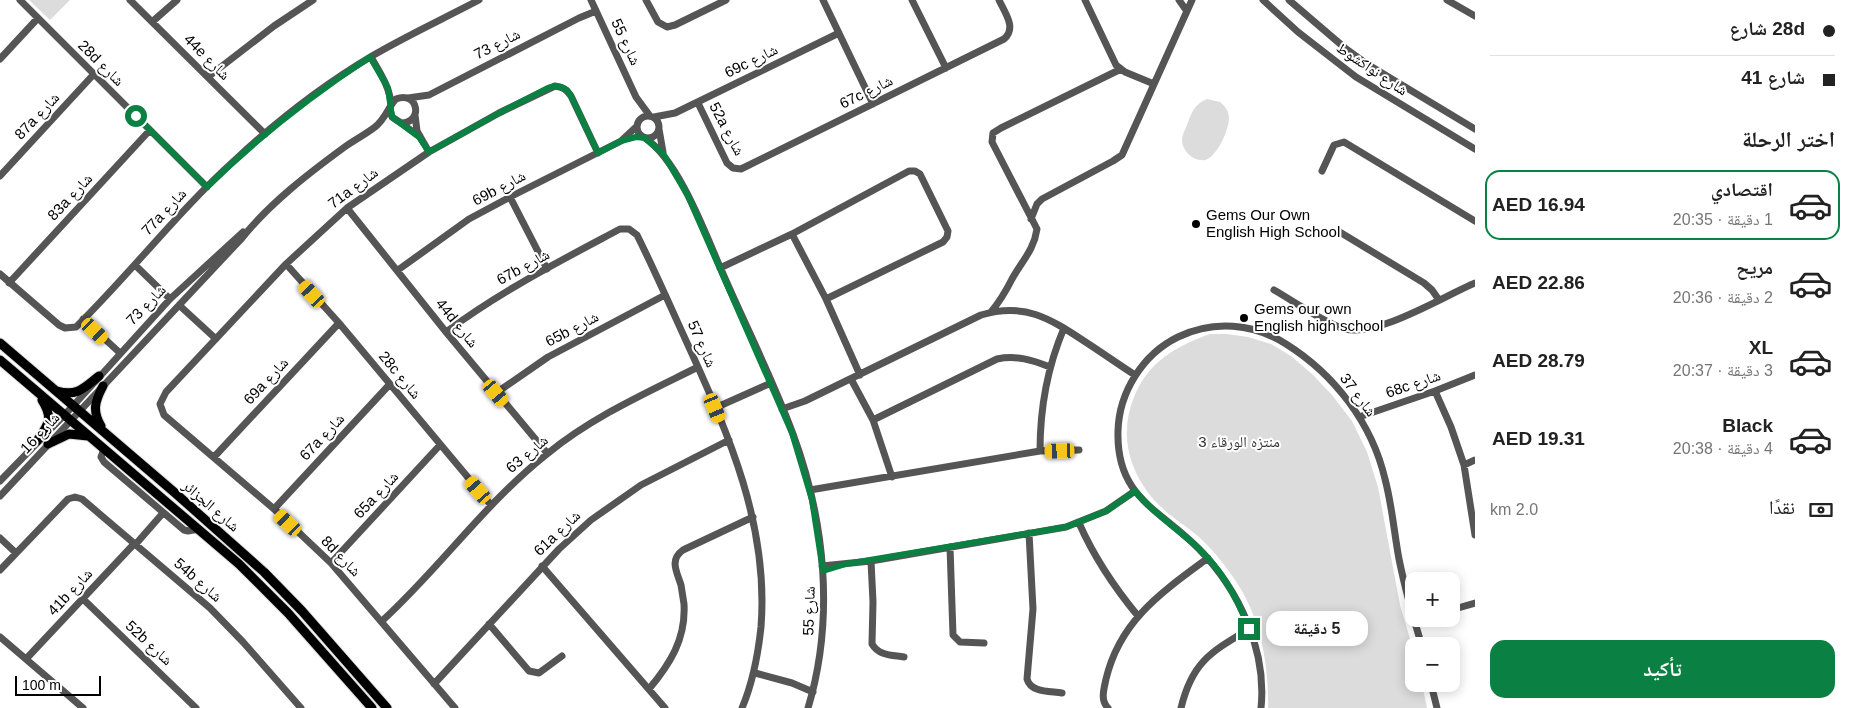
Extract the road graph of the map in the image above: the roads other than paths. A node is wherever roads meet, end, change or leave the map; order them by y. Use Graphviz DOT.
graph roads {
  1 [pos="20,0"];
  2 [pos="130,0"];
  3 [pos="176,0"];
  4 [pos="313,0"];
  5 [pos="479,0"];
  6 [pos="591,0"];
  7 [pos="646,0"];
  8 [pos="726,0"];
  9 [pos="823,0"];
  10 [pos="912,0"];
  11 [pos="999,0"];
  12 [pos="1085,0"];
  13 [pos="1179,0"];
  14 [pos="1192,0"];
  15 [pos="1264,0"];
  16 [pos="1289,0"];
  17 [pos="1447,0"];
  18 [pos="595,9"];
  19 [pos="1186,10"];
  20 [pos="1475,16"];
  21 [pos="38,18"];
  22 [pos="152,22"];
  23 [pos="839,33"];
  24 [pos="370,57"];
  25 [pos="0,59"];
  26 [pos="946,68"];
  27 [pos="1121,69"];
  28 [pos="94,74"];
  29 [pos="208,77"];
  30 [pos="386,82"];
  31 [pos="1154,84"];
  32 [pos="428,95"];
  33 [pos="636,97"];
  34 [pos="406,98"];
  35 [pos="698,103"];
  36 [pos="873,104"];
  37 [pos="391,107"];
  38 [pos="416,111"];
  39 [pos="675,113"];
  40 [pos="652,116"];
  41 [pos="399,122"];
  42 [pos="637,124"];
  43 [pos="376,126"];
  44 [pos="659,128"];
  45 [pos="1475,129"];
  46 [pos="150,130"];
  47 [pos="265,134"];
  48 [pos="419,137"];
  49 [pos="644,137"];
  50 [pos="621,141"];
  51 [pos="1475,149"];
  52 [pos="429,152"];
  53 [pos="598,153"];
  54 [pos="664,155"];
  55 [pos="733,168"];
  56 [pos="1322,171"];
  57 [pos="0,176"];
  58 [pos="207,187"];
  59 [pos="510,197"];
  60 [pos="347,208"];
  61 [pos="1031,219"];
  62 [pos="1475,221"];
  63 [pos="1338,230"];
  64 [pos="246,232"];
  65 [pos="616,232"];
  66 [pos="792,234"];
  67 [pos="286,264"];
  68 [pos="135,265"];
  69 [pos="720,268"];
  70 [pos="547,269"];
  71 [pos="398,270"];
  72 [pos="0,274"];
  73 [pos="1475,282"];
  74 [pos="10,283"];
  75 [pos="1274,290"];
  76 [pos="665,295"];
  77 [pos="170,299"];
  78 [pos="826,299"];
  79 [pos="1439,300"];
  80 [pos="179,305"];
  81 [pos="990,312"];
  82 [pos="83,319"];
  83 [pos="339,323"];
  84 [pos="1064,328"];
  85 [pos="446,332"];
  86 [pos="216,340"];
  87 [pos="0,342"];
  88 [pos="120,353"];
  89 [pos="0,360"];
  90 [pos="698,367"];
  91 [pos="1050,367"];
  92 [pos="860,375"];
  93 [pos="1135,375"];
  94 [pos="1475,375"];
  95 [pos="99,376"];
  96 [pos="852,379"];
  97 [pos="771,383"];
  98 [pos="390,384"];
  99 [pos="103,386"];
  100 [pos="53,390"];
  101 [pos="1435,391"];
  102 [pos="36,392"];
  103 [pos="496,393"];
  104 [pos="715,408"];
  105 [pos="76,409"];
  106 [pos="784,412"];
  107 [pos="1359,417"];
  108 [pos="67,418"];
  109 [pos="168,420"];
  110 [pos="873,420"];
  111 [pos="105,433"];
  112 [pos="90,437"];
  113 [pos="729,440"];
  114 [pos="37,441"];
  115 [pos="48,444"];
  116 [pos="440,445"];
  117 [pos="104,449"];
  118 [pos="1079,450"];
  119 [pos="1040,451"];
  120 [pos="547,453"];
  121 [pos="214,457"];
  122 [pos="1475,460"];
  123 [pos="1464,465"];
  124 [pos="892,477"];
  125 [pos="0,481"];
  126 [pos="810,490"];
  127 [pos="1135,491"];
  128 [pos="0,496"];
  129 [pos="491,505"];
  130 [pos="274,509"];
  131 [pos="163,512"];
  132 [pos="753,517"];
  133 [pos="1079,522"];
  134 [pos="199,529"];
  135 [pos="1029,533"];
  136 [pos="1475,535"];
  137 [pos="0,538"];
  138 [pos="135,544"];
  139 [pos="950,547"];
  140 [pos="16,553"];
  141 [pos="1208,558"];
  142 [pos="871,561"];
  143 [pos="331,563"];
  144 [pos="542,566"];
  145 [pos="823,568"];
  146 [pos="0,570"];
  147 [pos="1405,585"];
  148 [pos="83,599"];
  149 [pos="1475,603"];
  150 [pos="1460,607"];
  151 [pos="1138,616"];
  152 [pos="382,621"];
  153 [pos="490,624"];
  154 [pos="1249,629"];
  155 [pos="0,636"];
  156 [pos="984,643"];
  157 [pos="562,656"];
  158 [pos="904,657"];
  159 [pos="26,659"];
  160 [pos="754,674"];
  161 [pos="434,684"];
  162 [pos="649,689"];
  163 [pos="813,689"];
  164 [pos="1434,692"];
  165 [pos="1062,693"];
  166 [pos="83,708"];
  167 [pos="196,708"];
  168 [pos="301,708"];
  169 [pos="372,708"];
  170 [pos="387,708"];
  171 [pos="455,708"];
  172 [pos="665,708"];
  173 [pos="742,708"];
  174 [pos="808,708"];
  175 [pos="1108,708"];
  176 [pos="1182,708"];
  177 [pos="1260,708"];
  178 [pos="1437,708"];
  1 -- 21 [label="street, 28d شارع"];
  2 -- 22 [label="street, 44e شارع"];
  3 -- 22 [label="street"];
  4 -- 29 [label="street"];
  5 -- 24 [label="street, 77a شارع"];
  6 -- 18 [label="street, شارع 55"];
  7 -- 8 [label="street"];
  9 -- 23 [label="street"];
  10 -- 26 [label="street"];
  11 -- 26 [label="street, 67c شارع"];
  12 -- 27 [label="street"];
  13 -- 19 [label="street"];
  14 -- 19 [label="street"];
  15 -- 51 [label="street, شارع نواكشوط"];
  16 -- 45 [label="street, شارع نواكشوط"];
  17 -- 20 [label="street"];
  18 -- 32 [label="street, شارع 73"];
  18 -- 33 [label="street, شارع 55"];
  19 -- 31 [label="street"];
  21 -- 25 [label="street"];
  21 -- 28 [label="street, 28d شارع"];
  22 -- 29 [label="street, 44e شارع"];
  23 -- 35 [label="street, 69c شارع"];
  23 -- 36 [label="street"];
  24 -- 30 [label="street"];
  24 -- 47 [label="street, 77a شارع"];
  26 -- 36 [label="street, 67c شارع"];
  27 -- 31 [label="street"];
  27 -- 61 [label="street"];
  28 -- 46 [label="street, 28d شارع"];
  28 -- 57 [label="street, 87a شارع"];
  29 -- 47 [label="street, 44e شارع"];
  30 -- 34 [label="street"];
  30 -- 37 [label="street"];
  31 -- 61 [label="street"];
  32 -- 34 [label="street, شارع 73"];
  32 -- 38 [label="street, شارع 73"];
  33 -- 40 [label="street, شارع 55"];
  33 -- 42 [label="street, شارع 55"];
  34 -- 37 [label="street"];
  34 -- 38 [label="street"];
  35 -- 39 [label="street, 69c شارع"];
  35 -- 55 [label="street, 52a شارع"];
  36 -- 55 [label="street, 67c شارع"];
  37 -- 41 [label="street"];
  37 -- 43 [label="street, شارع 73"];
  38 -- 41 [label="street"];
  38 -- 48 [label="street"];
  39 -- 40 [label="street, 69c شارع"];
  39 -- 44 [label="street, 69c شارع"];
  40 -- 42 [label="street"];
  40 -- 44 [label="street"];
  41 -- 43 [label="street, شارع 73"];
  41 -- 48 [label="street"];
  42 -- 49 [label="street"];
  42 -- 50 [label="street, 69b شارع"];
  43 -- 64 [label="street, شارع 73"];
  44 -- 49 [label="street"];
  44 -- 54 [label="street, شارع 55"];
  46 -- 58 [label="street, 28d شارع"];
  46 -- 74 [label="street, 83a شارع"];
  47 -- 58 [label="street, 77a شارع"];
  48 -- 52 [label="street"];
  49 -- 50 [label="street, 69b شارع"];
  49 -- 54 [label="street, شارع 55"];
  50 -- 53 [label="street, 69b شارع"];
  52 -- 53 [label="street, 71a شارع"];
  52 -- 60 [label="street, 71a شارع"];
  53 -- 59 [label="street, 69b شارع"];
  54 -- 69 [label="street, شارع 55"];
  56 -- 62 [label="street"];
  58 -- 68 [label="street, 77a شارع"];
  59 -- 70 [label="street"];
  59 -- 71 [label="street, 69b شارع"];
  60 -- 67 [label="street, 71a شارع"];
  60 -- 71 [label="street, 44d شارع"];
  61 -- 81 [label="street"];
  63 -- 79 [label="street"];
  64 -- 77 [label="street, شارع 73"];
  64 -- 80 [label="street, شارع 73"];
  65 -- 70 [label="street, 67b شارع"];
  65 -- 76 [label="street, شارع 57"];
  66 -- 69 [label="street"];
  66 -- 78 [label="street"];
  66 -- 78 [label="street"];
  67 -- 83 [label="street, 28c شارع"];
  67 -- 86 [label="street, 71a شارع"];
  68 -- 77 [label="street"];
  68 -- 82 [label="street, 77a شارع"];
  69 -- 97 [label="street, شارع 55"];
  70 -- 85 [label="street, 67b شارع"];
  71 -- 85 [label="street, 44d شارع"];
  72 -- 74 [label="street"];
  73 -- 79 [label="street"];
  74 -- 82 [label="street, 77a شارع"];
  75 -- 79 [label="street"];
  76 -- 90 [label="street, شارع 57"];
  76 -- 103 [label="street, 65b شارع"];
  77 -- 88 [label="street, شارع 73"];
  78 -- 92 [label="street"];
  80 -- 86 [label="street"];
  80 -- 99 [label="street, شارع 73"];
  81 -- 84 [label="street"];
  81 -- 92 [label="street"];
  82 -- 88 [label="street"];
  83 -- 98 [label="street, 28c شارع"];
  83 -- 121 [label="street, 69a شارع"];
  84 -- 91 [label="street"];
  84 -- 93 [label="street"];
  85 -- 103 [label="street, 44d شارع"];
  86 -- 109 [label="street, 71a شارع"];
  87 -- 100 [label="main road, شارع الجزائر"];
  88 -- 95 [label="street, شارع 73"];
  89 -- 102 [label="main road, شارع الجزائر"];
  90 -- 104 [label="street, شارع 57"];
  90 -- 120 [label="street, شارع 63"];
  91 -- 110 [label="street"];
  91 -- 119 [label="street"];
  92 -- 96 [label="street"];
  93 -- 107 [label="street, شارع 37"];
  93 -- 127 [label="street, شارع 37"];
  94 -- 101 [label="street, 68c شارع"];
  95 -- 100 [label="main road"];
  95 -- 105 [label="street, شارع 73"];
  96 -- 106 [label="street"];
  96 -- 110 [label="street"];
  97 -- 104 [label="street"];
  97 -- 106 [label="street, شارع 55"];
  98 -- 116 [label="street, 28c شارع"];
  98 -- 130 [label="street, 67a شارع"];
  99 -- 105 [label="street, شارع 73"];
  99 -- 111 [label="main road"];
  100 -- 105 [label="main road, شارع الجزائر"];
  101 -- 107 [label="street, 68c شارع"];
  101 -- 123 [label="street"];
  102 -- 108 [label="main road, شارع الجزائر"];
  102 -- 114 [label="main road"];
  103 -- 120 [label="street, 44d شارع"];
  104 -- 113 [label="street, شارع 57"];
  105 -- 108 [label="street, شارع 16"];
  105 -- 111 [label="main road, شارع الجزائر"];
  106 -- 126 [label="street, شارع 55"];
  107 -- 147 [label="street, شارع 37"];
  108 -- 112 [label="main road, شارع الجزائر"];
  108 -- 114 [label="street, شارع 16"];
  108 -- 115 [label="street, شارع 16"];
  109 -- 121 [label="street, 8d شارع"];
  110 -- 124 [label="street"];
  111 -- 170 [label="main road, شارع الجزائر"];
  112 -- 115 [label="main road"];
  112 -- 117 [label="main road, شارع الجزائر"];
  113 -- 132 [label="street, شارع 57"];
  113 -- 144 [label="street, 61a شارع"];
  114 -- 125 [label="street, شارع 16"];
  115 -- 128 [label="street, شارع 16"];
  116 -- 129 [label="street, 28c شارع"];
  116 -- 143 [label="street, 65a شارع"];
  117 -- 131 [label="street"];
  117 -- 134 [label="main road, شارع الجزائر"];
  118 -- 119 [label="street"];
  119 -- 124 [label="street"];
  120 -- 129 [label="street, شارع 63"];
  121 -- 130 [label="street, 8d شارع"];
  122 -- 123 [label="street"];
  123 -- 136 [label="street"];
  124 -- 126 [label="street"];
  126 -- 145 [label="street, شارع 55"];
  127 -- 133 [label="street"];
  127 -- 141 [label="street, شارع 37"];
  129 -- 152 [label="street, شارع 63"];
  130 -- 143 [label="street, 8d شارع"];
  131 -- 134 [label="street"];
  131 -- 138 [label="street, 41b شارع"];
  132 -- 160 [label="street, شارع 57"];
  132 -- 162 [label="street"];
  133 -- 135 [label="street"];
  133 -- 151 [label="street"];
  134 -- 169 [label="main road, شارع الجزائر"];
  135 -- 139 [label="street"];
  135 -- 165 [label="street"];
  137 -- 140 [label="street"];
  138 -- 140 [label="street, 54b شارع"];
  138 -- 148 [label="street, 41b شارع"];
  138 -- 168 [label="street, 54b شارع"];
  139 -- 142 [label="street"];
  139 -- 156 [label="street"];
  140 -- 146 [label="street"];
  141 -- 151 [label="street"];
  141 -- 154 [label="street, شارع 37"];
  142 -- 145 [label="street"];
  142 -- 158 [label="street"];
  143 -- 152 [label="street, 8d شارع"];
  144 -- 153 [label="street, 61a شارع"];
  144 -- 162 [label="street"];
  145 -- 163 [label="street, شارع 55"];
  148 -- 159 [label="street, 41b شارع"];
  148 -- 167 [label="street, 52b شارع"];
  149 -- 150 [label="street"];
  151 -- 175 [label="street"];
  152 -- 161 [label="street, 8d شارع"];
  153 -- 157 [label="street"];
  153 -- 161 [label="street, 61a شارع"];
  154 -- 176 [label="street"];
  154 -- 177 [label="street, شارع 37"];
  155 -- 159 [label="street"];
  159 -- 166 [label="street"];
  160 -- 163 [label="street"];
  160 -- 173 [label="street, شارع 57"];
  161 -- 171 [label="street, 8d شارع"];
  162 -- 172 [label="street"];
  163 -- 174 [label="street, شارع 55"];
  164 -- 178 [label="street"];
}
